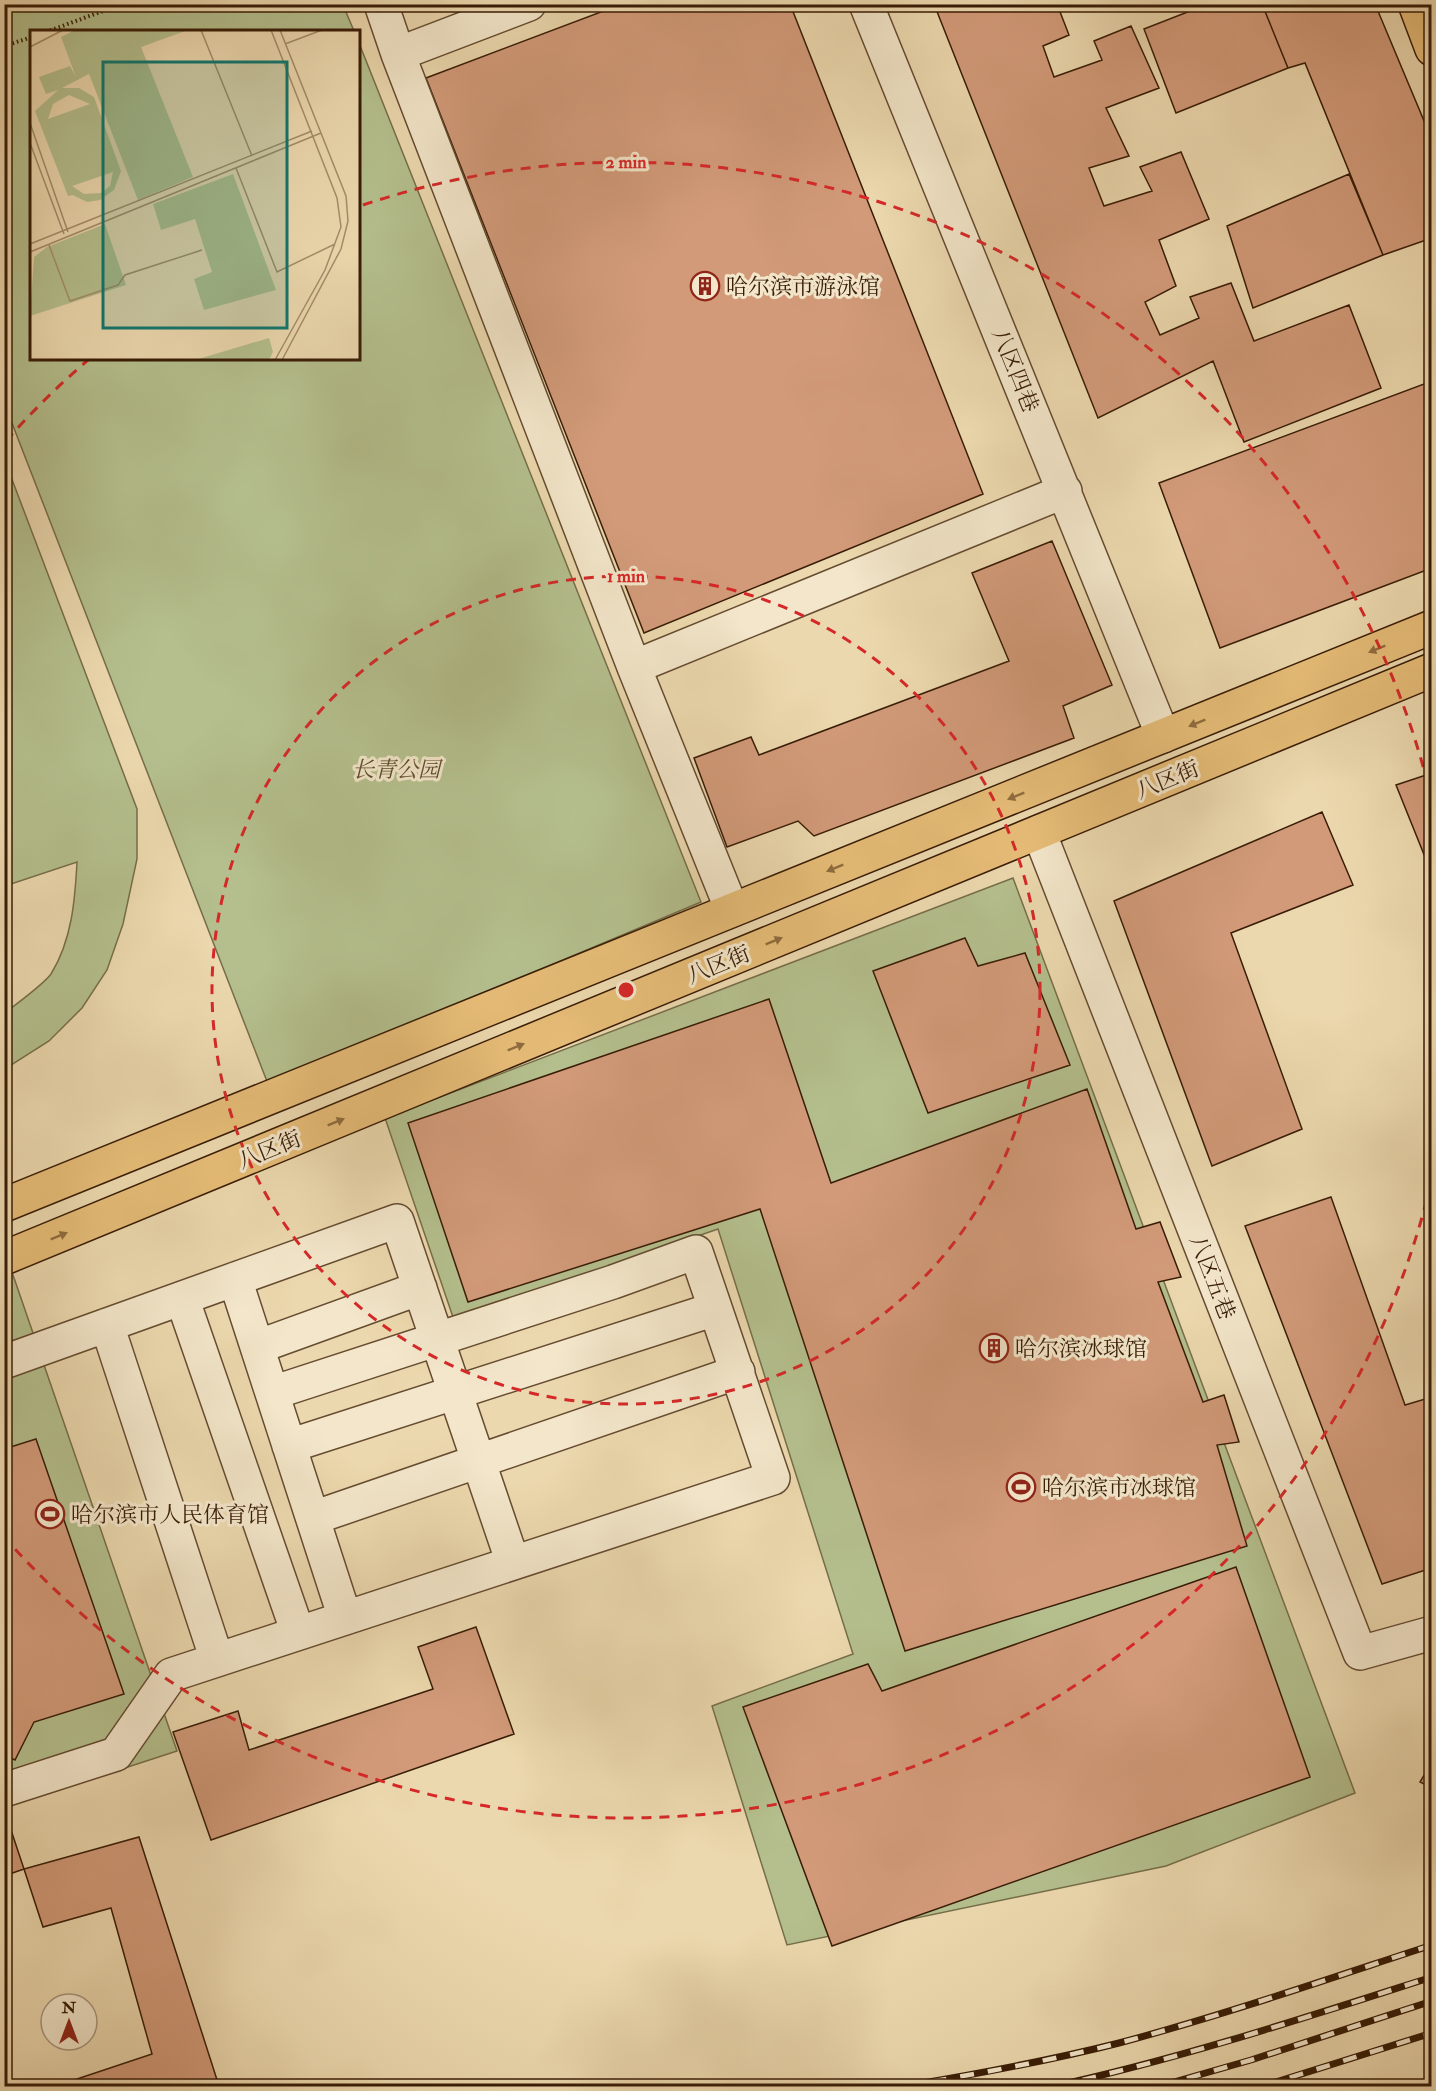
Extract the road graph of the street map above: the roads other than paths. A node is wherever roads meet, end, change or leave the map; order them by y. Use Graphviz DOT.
graph roads {
  1 [pos="381,4"];
  2 [pos="529,4"];
  3 [pos="866,4"];
  4 [pos="1415,4"];
  5 [pos="1431,49"];
  6 [pos="398,54"];
  7 [pos="1065,491"];
  8 [pos="1431,627"];
  9 [pos="634,667"];
  10 [pos="1431,670"];
  11 [pos="1163,736"];
  12 [pos="1039,832"];
  13 [pos="732,910"];
  14 [pos="4,1205"];
  15 [pos="4,1258"];
  16 [pos="235,1280"];
  17 [pos="420,1288"];
  18 [pos="182,1298"];
  19 [pos="715,1309"];
  20 [pos="106,1325"];
  21 [pos="437,1339"];
  22 [pos="257,1347"];
  23 [pos="4,1362"];
  24 [pos="738,1372"];
  25 [pos="455,1392"];
  26 [pos="272,1393"];
  27 [pos="289,1446"];
  28 [pos="479,1461"];
  29 [pos="313,1518"];
  30 [pos="513,1563"];
  31 [pos="345,1618"];
  32 [pos="298,1633"];
  33 [pos="1431,1633"];
  34 [pos="217,1660"];
  35 [pos="4,1790"];
  1 -- 6 [label="street"];
  2 -- 6 [label="street"];
  3 -- 7 [label="street, 八区四巷"];
  4 -- 5 [label="main road"];
  6 -- 9 [label="street"];
  7 -- 9 [label="street"];
  7 -- 11 [label="street, 八区四巷"];
  8 -- 11 [label="main road, 八区街, one-way"];
  9 -- 13 [label="street"];
  10 -- 12 [label="main road, 八区街"];
  11 -- 13 [label="main road, 八区街, one-way"];
  15 -- 12 [label="main road, 八区街, one-way"];
  12 -- 33 [label="street, 八区五巷"];
  13 -- 14 [label="main road, 八区街"];
  16 -- 17 [label="street"];
  16 -- 18 [label="street"];
  16 -- 22 [label="street"];
  17 -- 21 [label="street"];
  17 -- 22 [label="street"];
  18 -- 20 [label="street"];
  18 -- 32 [label="street"];
  19 -- 21 [label="street"];
  19 -- 24 [label="street"];
  19 -- 25 [label="street"];
  20 -- 23 [label="street"];
  20 -- 34 [label="street"];
  21 -- 25 [label="street"];
  21 -- 26 [label="street"];
  22 -- 26 [label="street"];
  24 -- 28 [label="street"];
  24 -- 30 [label="street"];
  25 -- 27 [label="street"];
  25 -- 28 [label="street"];
  26 -- 27 [label="street"];
  27 -- 29 [label="street"];
  28 -- 29 [label="street"];
  28 -- 30 [label="street"];
  29 -- 31 [label="street"];
  30 -- 31 [label="street"];
  31 -- 32 [label="street"];
  32 -- 34 [label="street"];
  34 -- 35 [label="street"];
}
